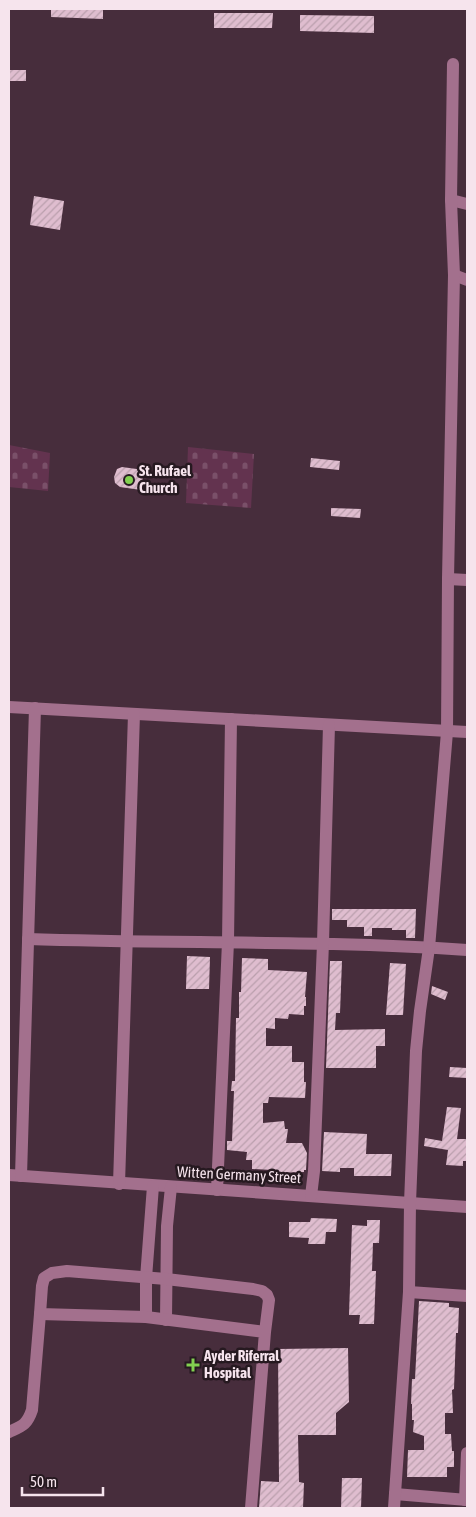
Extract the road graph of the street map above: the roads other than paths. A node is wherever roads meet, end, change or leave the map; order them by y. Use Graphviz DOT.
graph roads {
  1 [pos="453,64"];
  2 [pos="452,200"];
  3 [pos="467,204"];
  4 [pos="454,275"];
  5 [pos="467,280"];
  6 [pos="448,579"];
  7 [pos="467,580"];
  8 [pos="9,707"];
  9 [pos="35,708"];
  10 [pos="134,714"];
  11 [pos="231,719"];
  12 [pos="329,725"];
  13 [pos="447,732"];
  14 [pos="467,732"];
  15 [pos="28,939"];
  16 [pos="126,942"];
  17 [pos="228,942"];
  18 [pos="323,943"];
  19 [pos="429,948"];
  20 [pos="467,950"];
  21 [pos="15,1176"];
  22 [pos="119,1184"];
  23 [pos="153,1186"];
  24 [pos="172,1187"];
  25 [pos="217,1190"];
  26 [pos="311,1196"];
  27 [pos="410,1204"];
  28 [pos="467,1207"];
  29 [pos="146,1278"];
  30 [pos="166,1279"];
  31 [pos="409,1292"];
  32 [pos="467,1296"];
  33 [pos="40,1314"];
  34 [pos="146,1317"];
  35 [pos="166,1320"];
  36 [pos="265,1332"];
  37 [pos="9,1432"];
  38 [pos="467,1453"];
  39 [pos="395,1494"];
  40 [pos="466,1500"];
  41 [pos="251,1508"];
  42 [pos="394,1508"];
  1 -- 2 [label="street"];
  2 -- 3 [label="street"];
  2 -- 4 [label="street"];
  4 -- 5 [label="street"];
  4 -- 6 [label="street"];
  6 -- 7 [label="street"];
  6 -- 13 [label="street"];
  8 -- 9 [label="street"];
  9 -- 10 [label="street"];
  9 -- 15 [label="street"];
  10 -- 11 [label="street"];
  10 -- 16 [label="street"];
  11 -- 12 [label="street"];
  11 -- 17 [label="street"];
  12 -- 13 [label="street"];
  12 -- 18 [label="street"];
  13 -- 14 [label="street"];
  13 -- 19 [label="street"];
  15 -- 16 [label="street"];
  15 -- 21 [label="street"];
  16 -- 17 [label="street"];
  16 -- 22 [label="street"];
  17 -- 18 [label="street"];
  17 -- 25 [label="street"];
  18 -- 19 [label="street"];
  18 -- 26 [label="street"];
  19 -- 20 [label="street"];
  19 -- 27 [label="street"];
  21 -- 22 [label="street, Witten Germany Street"];
  22 -- 23 [label="street, Witten Germany Street"];
  23 -- 24 [label="street, Witten Germany Street"];
  23 -- 29 [label="street"];
  24 -- 25 [label="street, Witten Germany Street"];
  24 -- 30 [label="street"];
  25 -- 26 [label="street, Witten Germany Street"];
  26 -- 27 [label="street, Witten Germany Street"];
  27 -- 28 [label="street, Witten Germany Street"];
  27 -- 31 [label="street"];
  29 -- 30 [label="street"];
  29 -- 33 [label="street"];
  29 -- 34 [label="street"];
  30 -- 35 [label="street"];
  30 -- 36 [label="street"];
  31 -- 32 [label="street"];
  31 -- 39 [label="street"];
  33 -- 34 [label="street"];
  33 -- 37 [label="street"];
  34 -- 35 [label="street"];
  35 -- 36 [label="street"];
  36 -- 41 [label="street"];
  38 -- 40 [label="street"];
  39 -- 40 [label="street"];
  39 -- 42 [label="street"];
}
